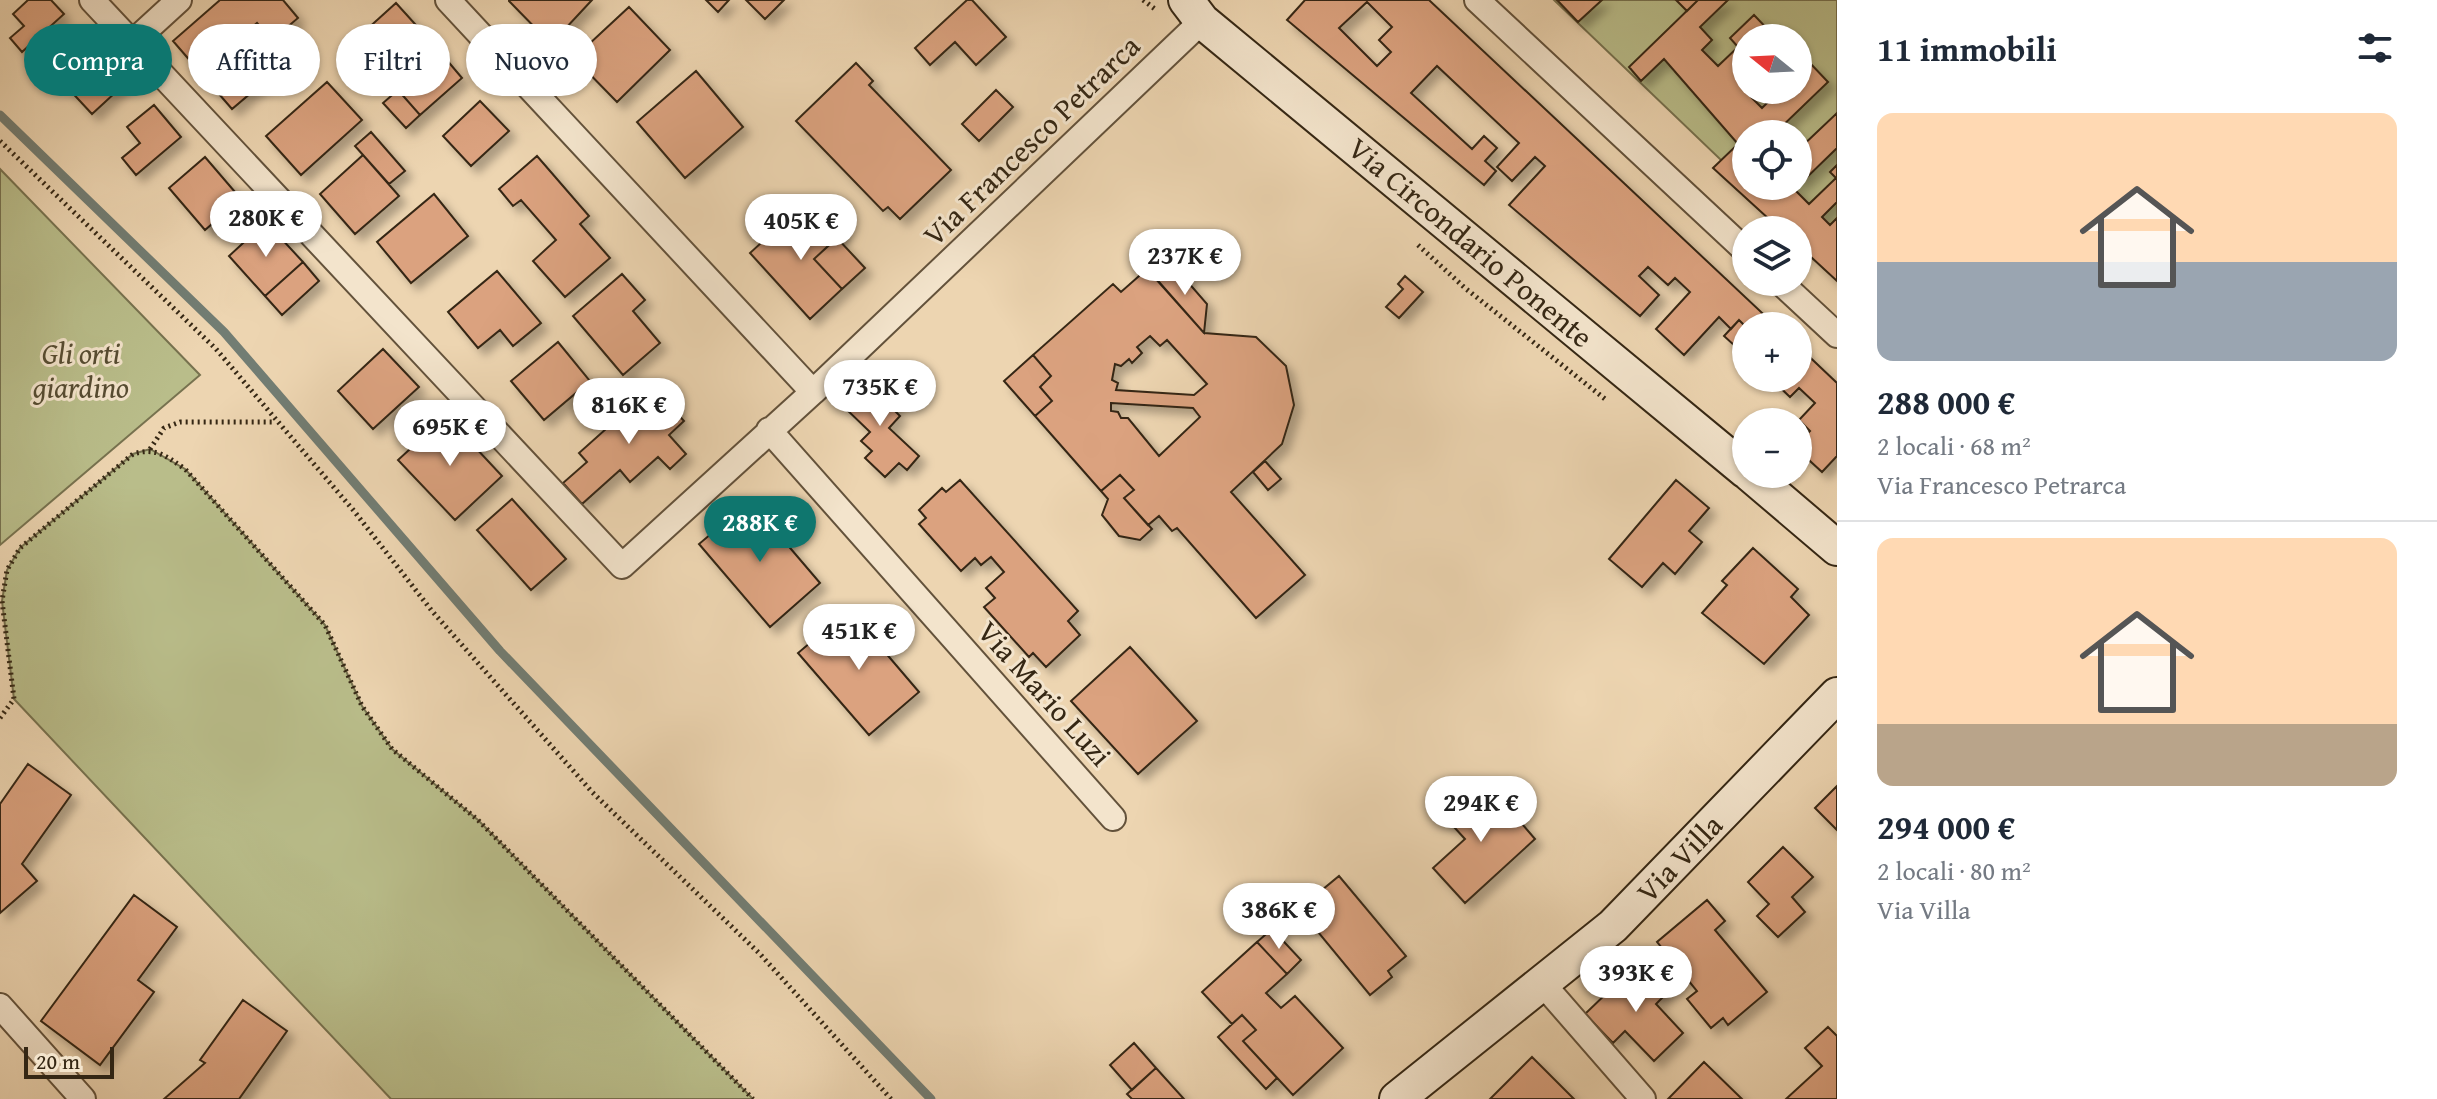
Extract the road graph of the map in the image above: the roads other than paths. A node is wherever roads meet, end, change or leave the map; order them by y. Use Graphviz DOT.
graph roads {
  1 [pos="92,0"];
  2 [pos="179,0"];
  3 [pos="448,0"];
  4 [pos="1477,0"];
  5 [pos="1187,9"];
  6 [pos="114,24"];
  7 [pos="153,24"];
  8 [pos="172,86"];
  9 [pos="1732,238"];
  10 [pos="1795,296"];
  11 [pos="1837,335"];
  12 [pos="813,392"];
  13 [pos="769,430"];
  14 [pos="1732,459"];
  15 [pos="1767,488"];
  16 [pos="1837,548"];
  17 [pos="1837,696"];
  18 [pos="1113,818"];
  19 [pos="1542,983"];
  20 [pos="0,1006"];
  21 [pos="78,1097"];
  22 [pos="1397,1099"];
  23 [pos="1643,1099"];
  1 -- 6 [label="street"];
  2 -- 7 [label="street"];
  3 -- 12 [label="street"];
  4 -- 9 [label="street"];
  5 -- 12 [label="street, Via Francesco Petrarca"];
  5 -- 14 [label="street, Via Circondario Ponente"];
  8 -- 13 [label="street, Via Francesco Petrarca"];
  10 -- 11 [label="street"];
  12 -- 13 [label="street, Via Francesco Petrarca"];
  13 -- 18 [label="street, Via Mario Luzi"];
  15 -- 16 [label="street, Via Circondario Ponente"];
  17 -- 19 [label="street, Via Villa"];
  19 -- 22 [label="street, Via Villa"];
  19 -- 23 [label="street"];
  20 -- 21 [label="street"];
}
